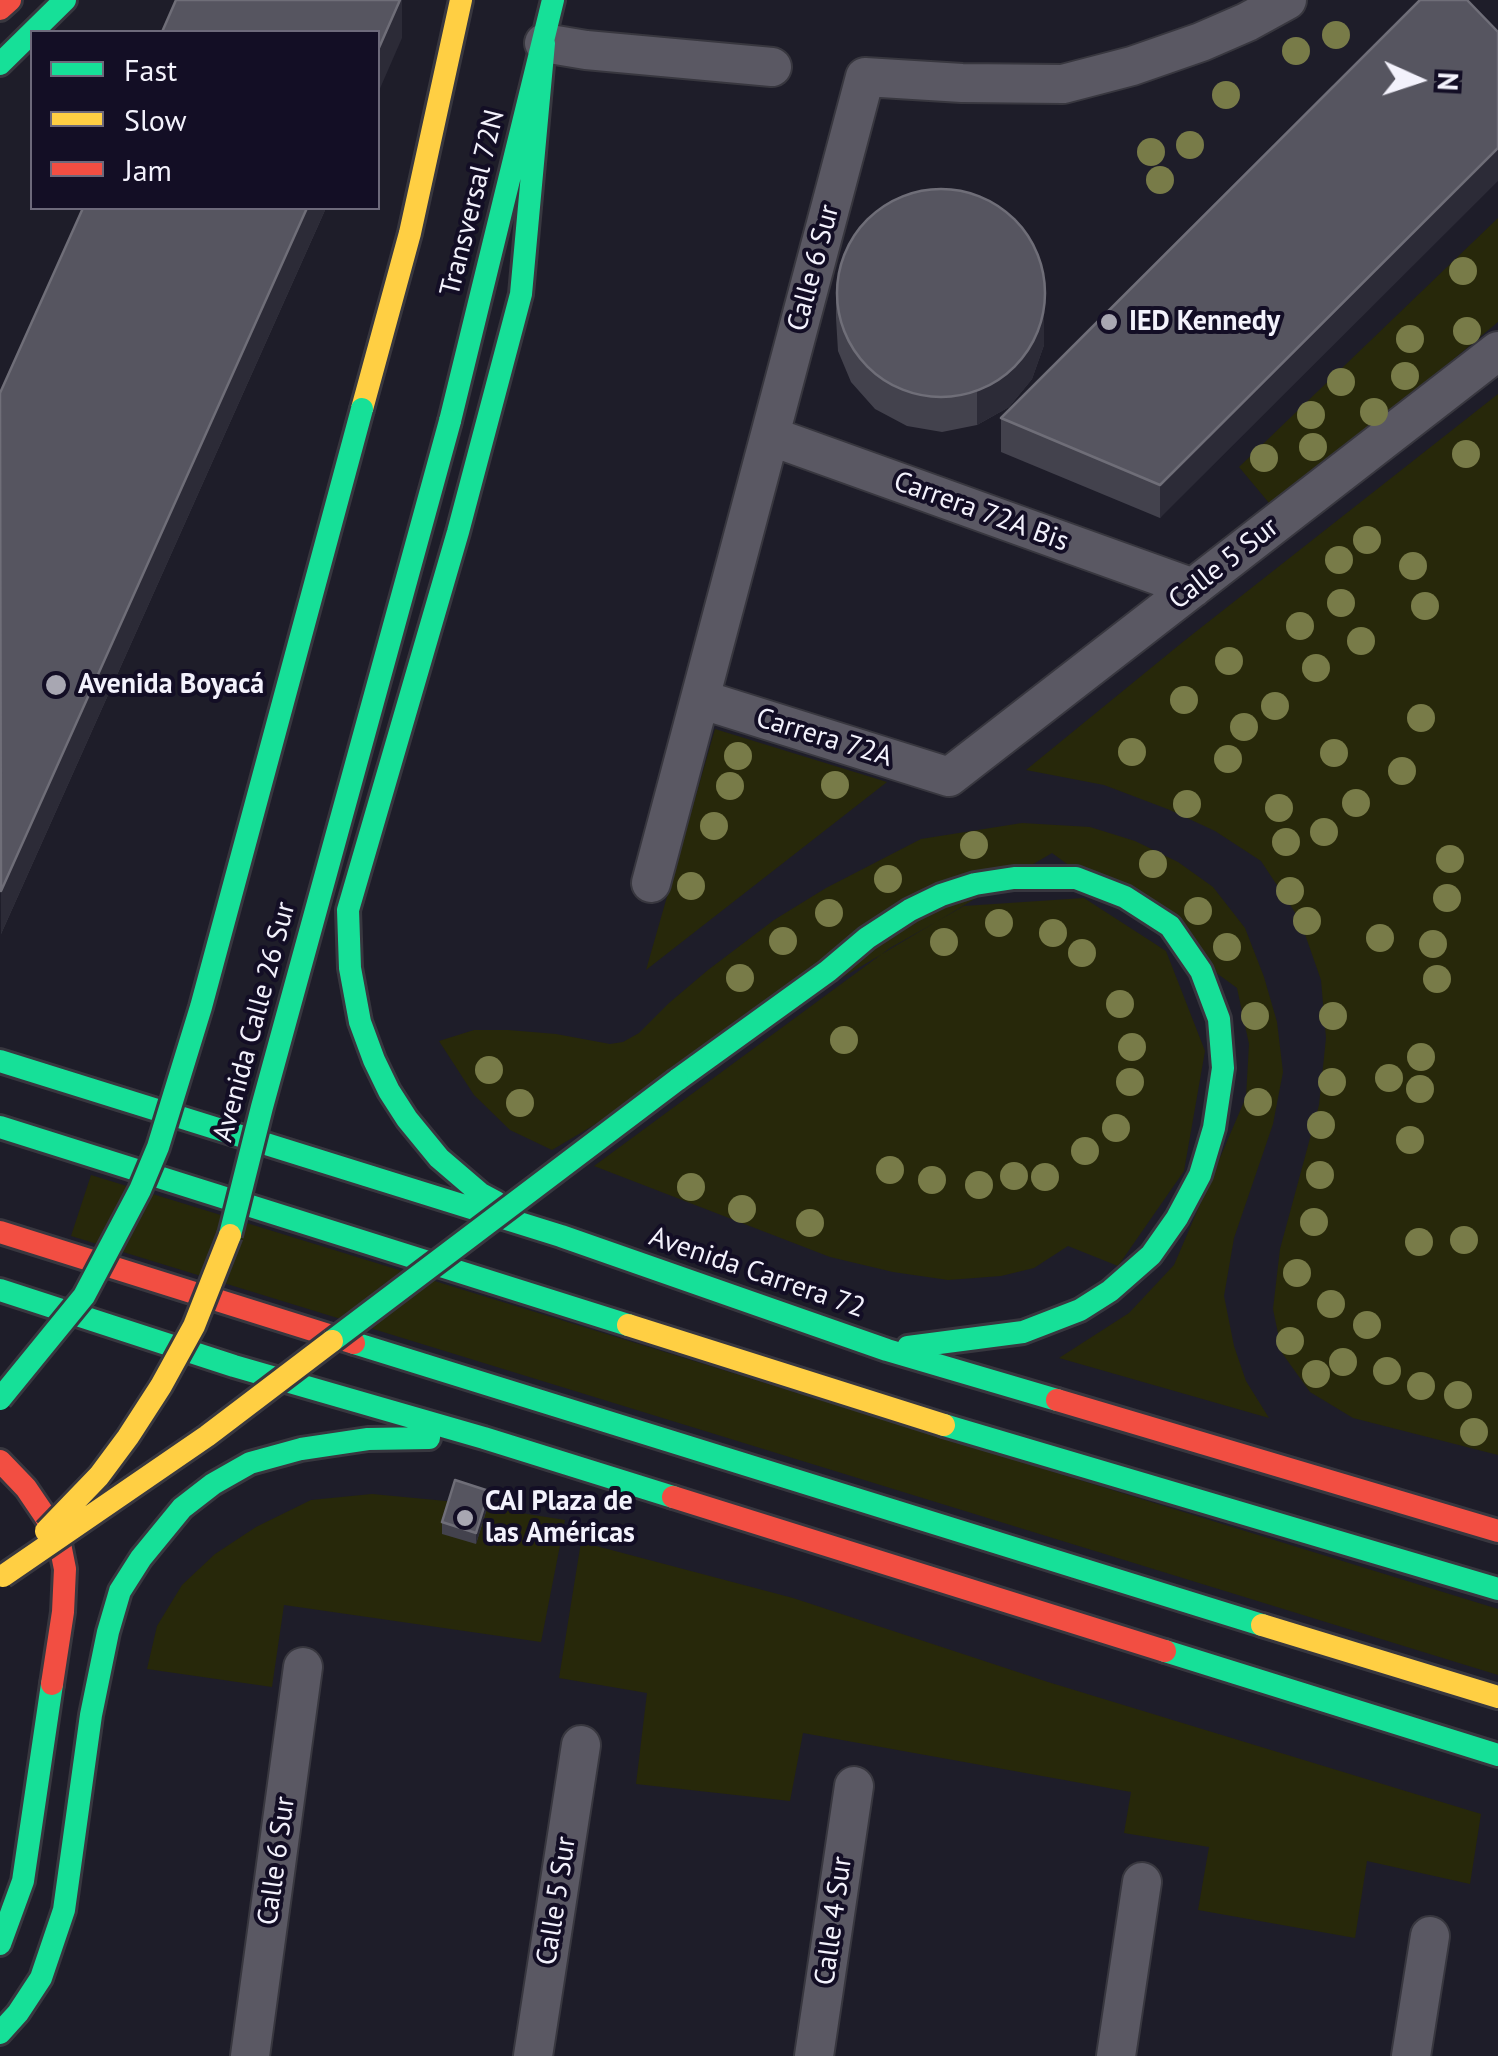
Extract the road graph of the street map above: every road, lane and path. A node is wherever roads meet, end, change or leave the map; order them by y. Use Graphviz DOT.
graph roads {
  1 [pos="10,0"];
  2 [pos="65,0"];
  3 [pos="461,0"];
  4 [pos="553,0"];
  5 [pos="1287,0"];
  6 [pos="0,9"];
  7 [pos="35,30"];
  8 [pos="30,34"];
  9 [pos="544,43"];
  10 [pos="0,64"];
  11 [pos="772,67"];
  12 [pos="1498,351"];
  13 [pos="362,409"];
  14 [pos="450,421"];
  15 [pos="770,436"];
  16 [pos="1192,588"];
  17 [pos="700,699"];
  18 [pos="949,777"];
  19 [pos="652,883"];
  20 [pos="0,1062"];
  21 [pos="0,1127"];
  22 [pos="0,1232"];
  23 [pos="561,1236"];
  24 [pos="0,1290"];
  25 [pos="886,1350"];
  26 [pos="0,1399"];
  27 [pos="484,1438"];
  28 [pos="0,1461"];
  29 [pos="1498,1531"];
  30 [pos="1480,1558"];
  31 [pos="1409,1562"];
  32 [pos="1,1577"];
  33 [pos="1498,1589"];
  34 [pos="303,1667"];
  35 [pos="1498,1697"];
  36 [pos="581,1745"];
  37 [pos="1498,1754"];
  38 [pos="854,1786"];
  39 [pos="1142,1882"];
  40 [pos="1430,1936"];
  41 [pos="0,1944"];
  42 [pos="0,2033"];
  43 [pos="250,2056"];
  44 [pos="533,2056"];
  45 [pos="814,2056"];
  46 [pos="1116,2056"];
  47 [pos="1412,2056"];
  1 -- 6 [label="main road"];
  2 -- 7 [label="main road"];
  3 -- 13 [label="main road, Transversal 72N"];
  4 -- 9 [label="main road, Transversal 72N"];
  5 -- 15 [label="street, Calle 6 Sur"];
  8 -- 10 [label="main road"];
  9 -- 11 [label="street"];
  9 -- 14 [label="main road, Transversal 72N"];
  9 -- 23 [label="main road"];
  12 -- 16 [label="street, Calle 5 Sur"];
  13 -- 26 [label="main road, Avenida Calle 26 Sur, bridge"];
  14 -- 32 [label="main road, Avenida Calle 26 Sur, bridge"];
  15 -- 16 [label="street, Carrera 72A Bis"];
  15 -- 17 [label="street, Calle 6 Sur"];
  16 -- 18 [label="street, Calle 5 Sur"];
  17 -- 18 [label="street, Carrera 72A"];
  17 -- 19 [label="street, Calle 6 Sur"];
  20 -- 23 [label="main road, Avenida Carrera 72"];
  21 -- 31 [label="main road"];
  22 -- 35 [label="main road"];
  23 -- 25 [label="main road, Avenida Carrera 72"];
  24 -- 27 [label="main road"];
  25 -- 29 [label="main road, Avenida Carrera 72"];
  25 -- 32 [label="main road, bridge"];
  27 -- 37 [label="main road"];
  27 -- 42 [label="main road"];
  28 -- 41 [label="main road"];
  30 -- 31 [label="main road"];
  31 -- 33 [label="main road"];
  34 -- 43 [label="street, Calle 6 Sur"];
  36 -- 44 [label="street, Calle 5 Sur"];
  38 -- 45 [label="street, Calle 4 Sur"];
  39 -- 46 [label="street"];
  40 -- 47 [label="street"];
}
